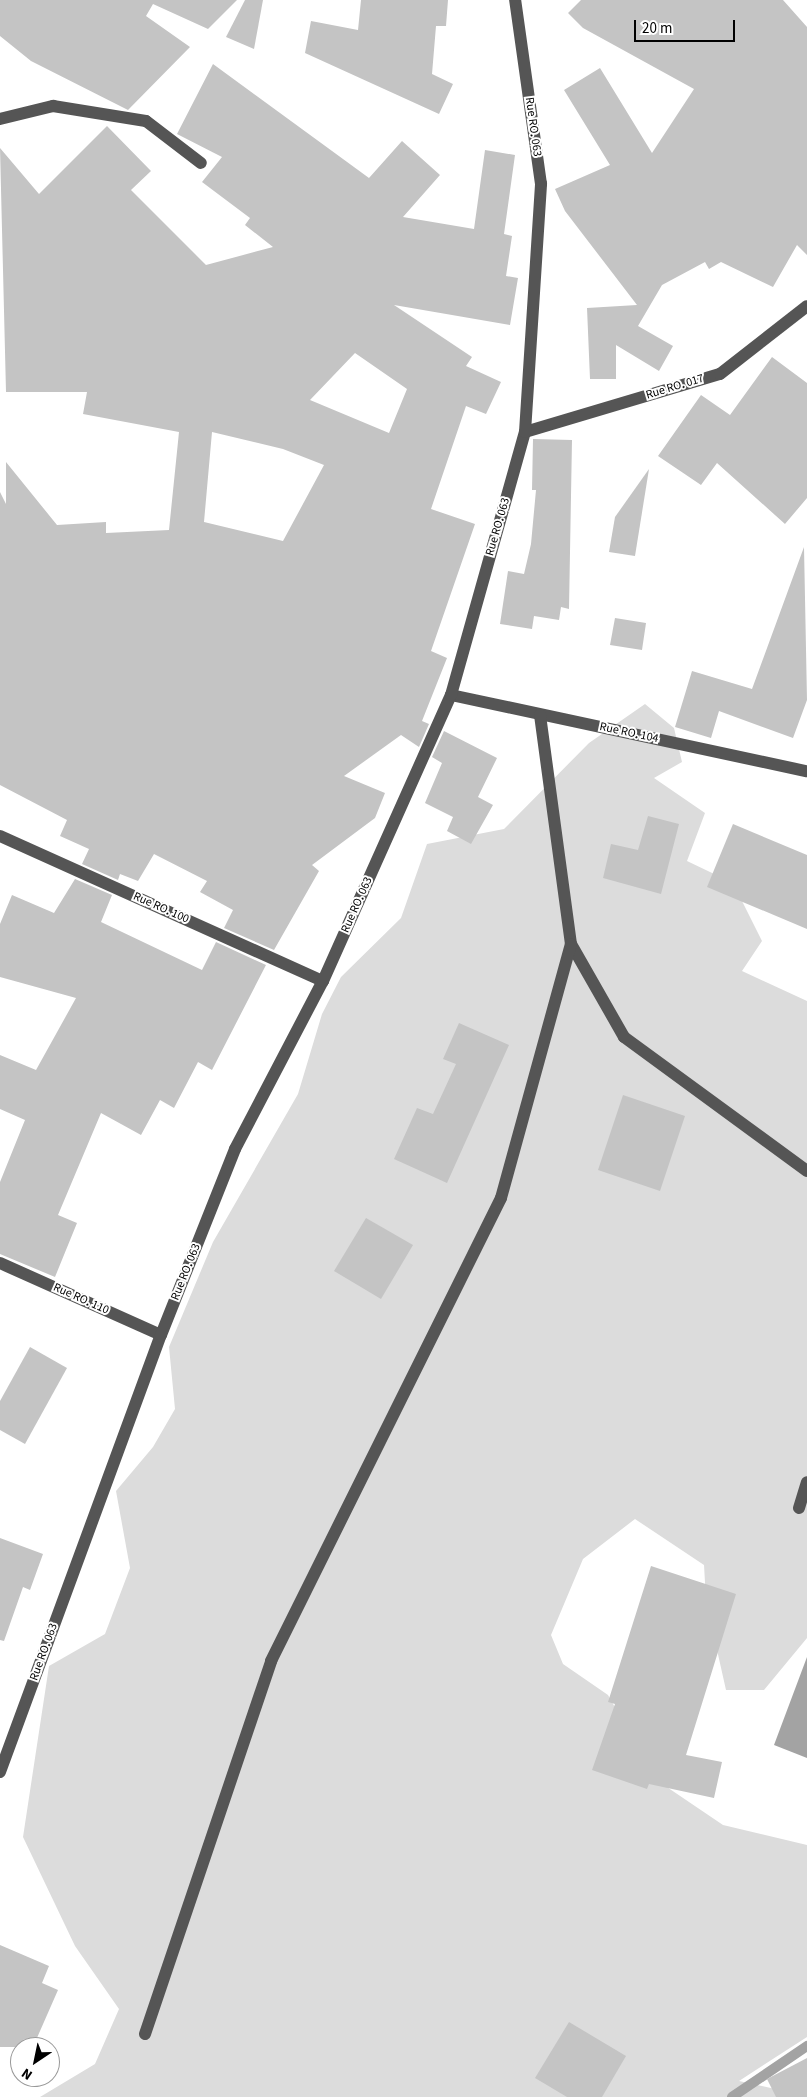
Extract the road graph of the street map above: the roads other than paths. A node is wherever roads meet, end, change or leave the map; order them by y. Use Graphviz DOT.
graph roads {
  1 [pos="515,0"];
  2 [pos="0,119"];
  3 [pos="201,163"];
  4 [pos="807,306"];
  5 [pos="525,432"];
  6 [pos="451,695"];
  7 [pos="540,715"];
  8 [pos="807,771"];
  9 [pos="0,836"];
  10 [pos="571,944"];
  11 [pos="323,981"];
  12 [pos="807,1171"];
  13 [pos="0,1263"];
  14 [pos="161,1335"];
  15 [pos="807,1482"];
  16 [pos="799,1508"];
  17 [pos="0,1772"];
  18 [pos="144,2034"];
  1 -- 5 [label="street, Rue RO. 063"];
  2 -- 3 [label="street"];
  4 -- 5 [label="street, Rue RO. 017"];
  5 -- 6 [label="street, Rue RO. 063"];
  6 -- 7 [label="street, Rue RO. 104"];
  6 -- 11 [label="street, Rue RO. 063"];
  7 -- 8 [label="street, Rue RO. 104"];
  7 -- 10 [label="street"];
  9 -- 11 [label="street, Rue RO. 100"];
  10 -- 12 [label="street"];
  10 -- 18 [label="street"];
  11 -- 14 [label="street, Rue RO. 063"];
  13 -- 14 [label="street, Rue RO. 110"];
  14 -- 17 [label="street, Rue RO. 063"];
  15 -- 16 [label="street"];
}
